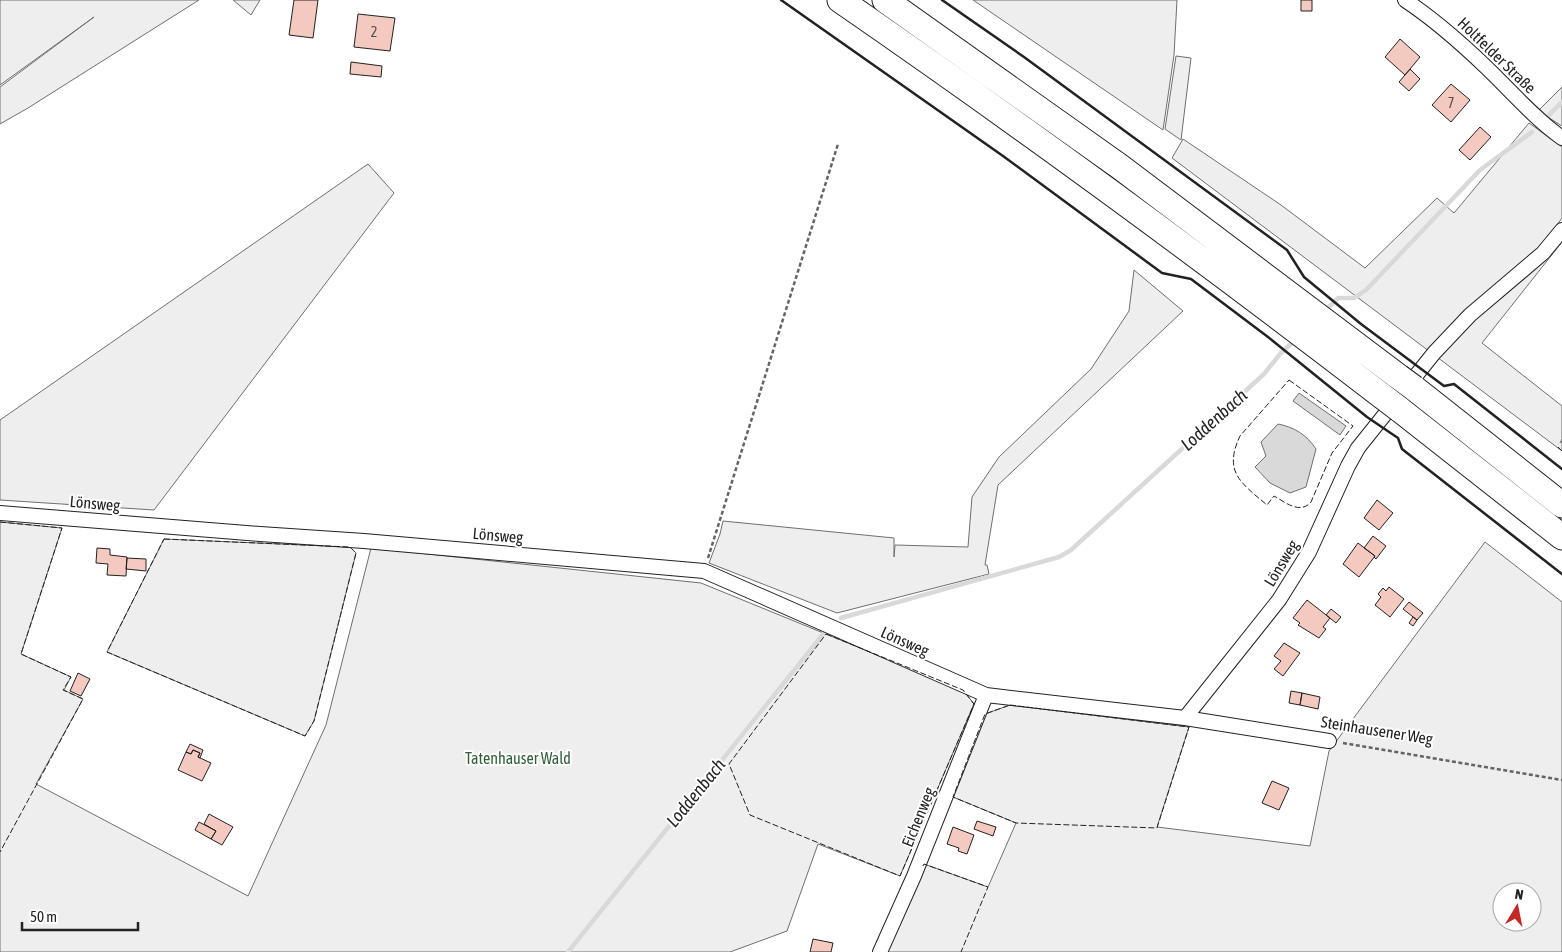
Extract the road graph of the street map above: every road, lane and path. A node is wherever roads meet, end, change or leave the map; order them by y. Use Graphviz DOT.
graph roads {
  1 [pos="840,0"];
  2 [pos="884,0"];
  3 [pos="1405,0"];
  4 [pos="1562,138"];
  5 [pos="838,144"];
  6 [pos="1562,230"];
  7 [pos="1562,505"];
  8 [pos="0,513"];
  9 [pos="1562,537"];
  10 [pos="704,571"];
  11 [pos="986,695"];
  12 [pos="1185,718"];
  13 [pos="1329,741"];
  14 [pos="1562,780"];
  15 [pos="880,952"];
  1 -- 9 [label="highway"];
  2 -- 7 [label="highway"];
  3 -- 4 [label="street, Holtfelder Straße"];
  5 -- 10 [label="path"];
  6 -- 12 [label="street, Lönsweg"];
  8 -- 10 [label="street, Lönsweg"];
  10 -- 11 [label="street, Lönsweg"];
  11 -- 12 [label="street, Lönsweg"];
  11 -- 15 [label="street, Eichenweg"];
  12 -- 13 [label="street, Steinhausener Weg"];
  13 -- 14 [label="path, Steinhausener Weg"];
}
